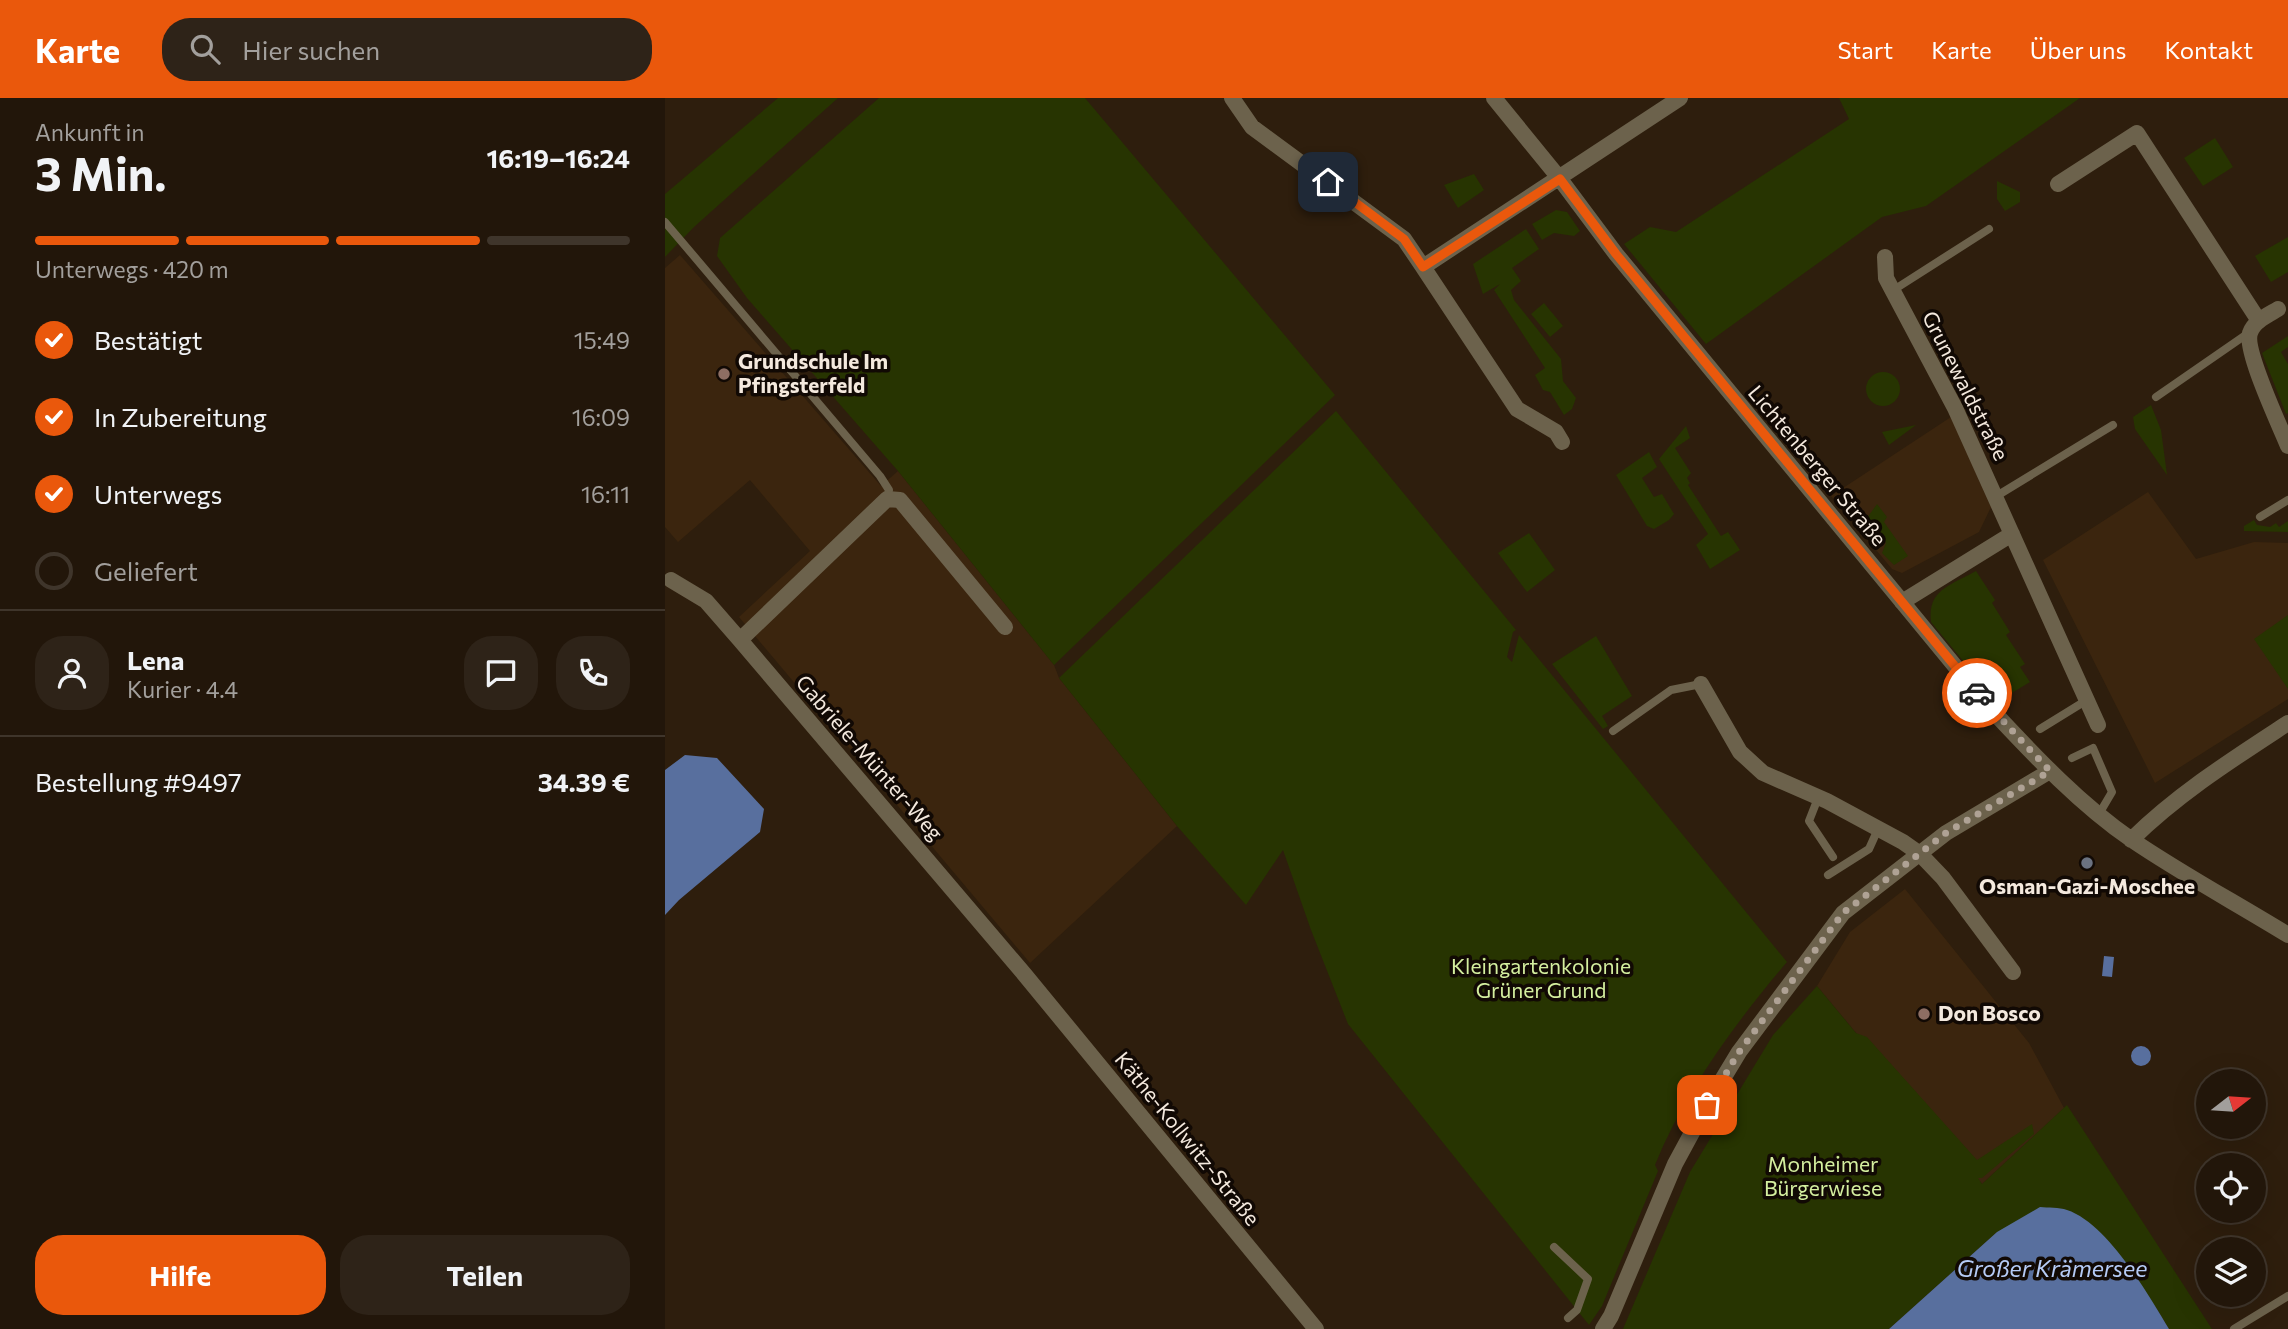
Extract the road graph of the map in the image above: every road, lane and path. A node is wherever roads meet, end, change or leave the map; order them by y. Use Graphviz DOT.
graph roads {
  1 [pos="1232,98"];
  2 [pos="1494,98"];
  3 [pos="1680,98"];
  4 [pos="1560,179"];
  5 [pos="2058,184"];
  6 [pos="665,222"];
  7 [pos="1989,229"];
  8 [pos="1885,257"];
  9 [pos="1423,267"];
  10 [pos="1892,291"];
  11 [pos="2278,309"];
  12 [pos="2255,326"];
  13 [pos="2156,397"];
  14 [pos="2113,425"];
  15 [pos="1562,442"];
  16 [pos="2288,446"];
  17 [pos="1996,497"];
  18 [pos="887,499"];
  19 [pos="2288,500"];
  20 [pos="2260,517"];
  21 [pos="2012,534"];
  22 [pos="671,580"];
  23 [pos="1902,602"];
  24 [pos="1006,627"];
  25 [pos="740,640"];
  26 [pos="1701,684"];
  27 [pos="2087,700"];
  28 [pos="2288,723"];
  29 [pos="2098,725"];
  30 [pos="2040,729"];
  31 [pos="1613,732"];
  32 [pos="2072,758"];
  33 [pos="2050,771"];
  34 [pos="1818,797"];
  35 [pos="2099,814"];
  36 [pos="1878,829"];
  37 [pos="2131,840"];
  38 [pos="1920,854"];
  39 [pos="1833,857"];
  40 [pos="1828,876"];
  41 [pos="2288,935"];
  42 [pos="2013,972"];
  43 [pos="1025,975"];
  44 [pos="1554,1247"];
  45 [pos="2288,1296"];
  46 [pos="1567,1318"];
  47 [pos="1316,1329"];
  48 [pos="1603,1329"];
  49 [pos="2234,1329"];
  1 -- 9 [label="street"];
  2 -- 4 [label="street, Lichtenberger Straße"];
  3 -- 4 [label="street"];
  4 -- 9 [label="street"];
  4 -- 23 [label="street, Lichtenberger Straße"];
  5 -- 12 [label="street"];
  6 -- 18 [label="lane"];
  7 -- 10 [label="lane"];
  8 -- 10 [label="street, Grunewaldstraße"];
  9 -- 15 [label="street"];
  10 -- 17 [label="street, Grunewaldstraße"];
  11 -- 12 [label="street"];
  12 -- 13 [label="lane"];
  12 -- 16 [label="street"];
  14 -- 17 [label="lane"];
  17 -- 21 [label="street, Grunewaldstraße"];
  18 -- 24 [label="street"];
  18 -- 25 [label="street"];
  19 -- 20 [label="lane"];
  21 -- 23 [label="street"];
  21 -- 27 [label="street, Grunewaldstraße"];
  22 -- 25 [label="street, Gabriele-Münter-Weg"];
  23 -- 33 [label="street, Lichtenberger Straße"];
  25 -- 43 [label="street, Gabriele-Münter-Weg"];
  26 -- 31 [label="lane"];
  26 -- 34 [label="street"];
  27 -- 29 [label="street, Grunewaldstraße"];
  27 -- 30 [label="lane"];
  28 -- 37 [label="street"];
  32 -- 35 [label="lane"];
  33 -- 35 [label="street, Lichtenberger Straße"];
  33 -- 38 [label="street"];
  34 -- 36 [label="street"];
  34 -- 39 [label="lane"];
  35 -- 37 [label="street, Lichtenberger Straße"];
  36 -- 38 [label="street"];
  36 -- 40 [label="lane"];
  37 -- 41 [label="street, Lichtenberger Straße"];
  38 -- 42 [label="street"];
  38 -- 48 [label="street"];
  43 -- 47 [label="street, Käthe-Kollwitz-Straße"];
  44 -- 46 [label="lane"];
  45 -- 49 [label="lane"];
}
